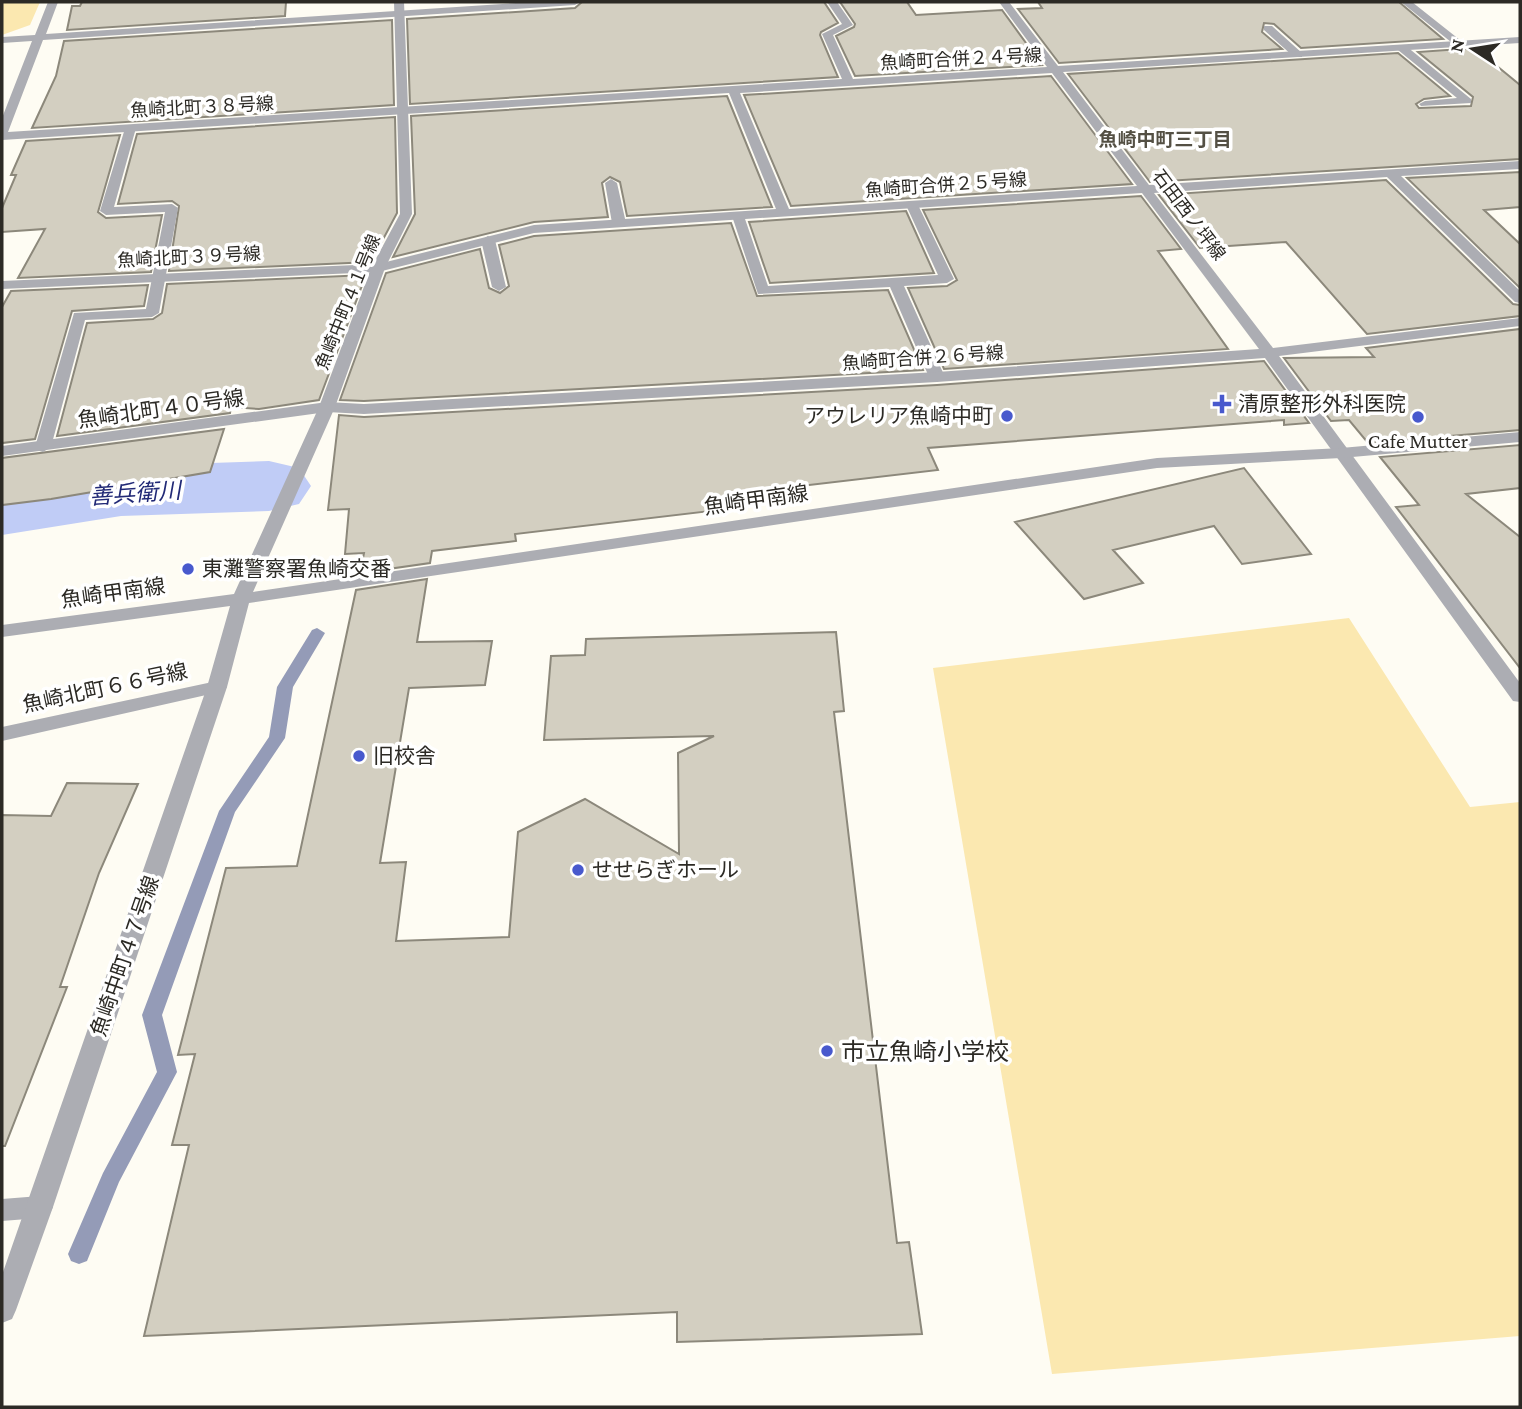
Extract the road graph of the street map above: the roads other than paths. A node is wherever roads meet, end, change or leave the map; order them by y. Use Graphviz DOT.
graph roads {
  1 [pos="53,2"];
  2 [pos="575,2"];
  3 [pos="832,2"];
  4 [pos="1004,2"];
  5 [pos="1406,2"];
  6 [pos="399,8"];
  7 [pos="1268,27"];
  8 [pos="37,38"];
  9 [pos="2,40"];
  10 [pos="1520,40"];
  11 [pos="1460,44"];
  12 [pos="1402,48"];
  13 [pos="1298,55"];
  14 [pos="1057,71"];
  15 [pos="849,82"];
  16 [pos="733,89"];
  17 [pos="1425,104"];
  18 [pos="404,112"];
  19 [pos="130,128"];
  20 [pos="2,134"];
  21 [pos="1520,165"];
  22 [pos="1390,173"];
  23 [pos="611,183"];
  24 [pos="1145,189"];
  25 [pos="912,205"];
  26 [pos="783,213"];
  27 [pos="738,216"];
  28 [pos="619,223"];
  29 [pos="488,240"];
  30 [pos="378,268"];
  31 [pos="158,278"];
  32 [pos="895,282"];
  33 [pos="2,285"];
  34 [pos="499,287"];
  35 [pos="1520,299"];
  36 [pos="1520,322"];
  37 [pos="1269,353"];
  38 [pos="937,377"];
  39 [pos="327,408"];
  40 [pos="1520,437"];
  41 [pos="43,447"];
  42 [pos="2,451"];
  43 [pos="1341,453"];
  44 [pos="241,599"];
  45 [pos="2,631"];
  46 [pos="217,687"];
  47 [pos="1520,696"];
  48 [pos="2,734"];
  49 [pos="40,1207"];
  50 [pos="2,1210"];
  51 [pos="2,1310"];
  1 -- 8 [label="street"];
  2 -- 6 [label="street"];
  3 -- 15 [label="street"];
  4 -- 14 [label="street, 石田西ノ坪線"];
  5 -- 11 [label="street"];
  6 -- 8 [label="street"];
  6 -- 18 [label="street, 魚崎中町４１号線"];
  7 -- 13 [label="street"];
  8 -- 9 [label="street"];
  8 -- 20 [label="street"];
  10 -- 11 [label="street, 魚崎町合併２４号線"];
  11 -- 12 [label="street, 魚崎町合併２４号線"];
  12 -- 13 [label="street, 魚崎町合併２４号線"];
  12 -- 17 [label="street"];
  13 -- 14 [label="street, 魚崎町合併２４号線"];
  14 -- 15 [label="street, 魚崎町合併２４号線"];
  14 -- 24 [label="street, 石田西ノ坪線"];
  15 -- 16 [label="street, 魚崎町合併２４号線"];
  16 -- 18 [label="street, 魚崎町合併２４号線"];
  16 -- 26 [label="street"];
  18 -- 19 [label="street, 魚崎北町３８号線"];
  18 -- 30 [label="street, 魚崎中町４１号線"];
  19 -- 20 [label="street, 魚崎北町３８号線"];
  19 -- 31 [label="street"];
  21 -- 22 [label="street, 魚崎町合併２５号線"];
  22 -- 24 [label="street, 魚崎町合併２５号線"];
  22 -- 35 [label="street"];
  23 -- 28 [label="street"];
  24 -- 25 [label="street, 魚崎町合併２５号線"];
  24 -- 37 [label="street, 石田西ノ坪線"];
  25 -- 26 [label="street, 魚崎町合併２５号線"];
  25 -- 32 [label="street"];
  26 -- 27 [label="street, 魚崎町合併２５号線"];
  27 -- 28 [label="street, 魚崎町合併２５号線"];
  27 -- 32 [label="street"];
  28 -- 29 [label="street, 魚崎町合併２５号線"];
  29 -- 30 [label="street, 魚崎町合併２５号線"];
  29 -- 34 [label="street"];
  30 -- 31 [label="street, 魚崎北町３９号線"];
  30 -- 39 [label="street, 魚崎中町４１号線"];
  31 -- 33 [label="street, 魚崎北町３９号線"];
  31 -- 41 [label="street"];
  32 -- 38 [label="street"];
  36 -- 37 [label="street, 魚崎町合併２６号線"];
  37 -- 38 [label="street, 魚崎町合併２６号線"];
  37 -- 43 [label="street, 石田西ノ坪線"];
  38 -- 39 [label="street, 魚崎町合併２６号線"];
  39 -- 41 [label="street, 魚崎北町４０号線"];
  39 -- 44 [label="street, 魚崎中町４１号線"];
  40 -- 43 [label="street, 魚崎甲南線"];
  41 -- 42 [label="street, 魚崎北町４０号線"];
  43 -- 44 [label="street, 魚崎甲南線"];
  43 -- 47 [label="street, 石田西ノ坪線"];
  44 -- 45 [label="street, 魚崎甲南線"];
  44 -- 46 [label="street, 魚崎中町４７号線"];
  46 -- 48 [label="street, 魚崎北町６６号線"];
  46 -- 49 [label="street, 魚崎中町４７号線"];
  49 -- 50 [label="street"];
  49 -- 51 [label="street, 魚崎中町４７号線"];
}
